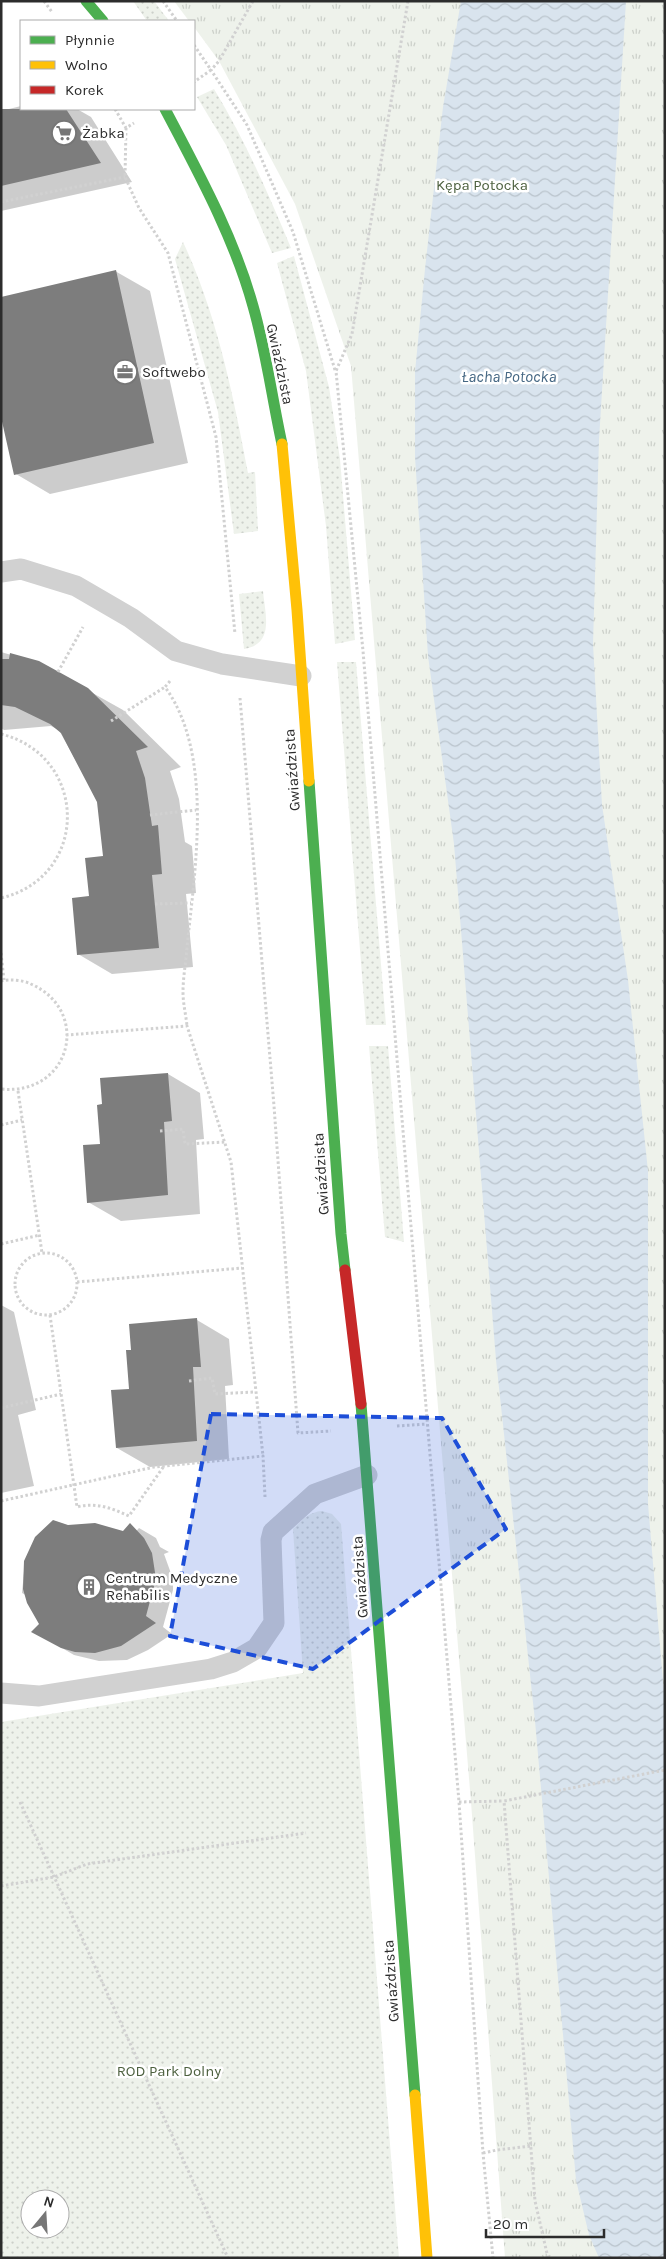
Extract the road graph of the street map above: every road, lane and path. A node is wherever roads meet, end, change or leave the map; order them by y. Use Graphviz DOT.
graph roads {
  1 [pos="86,1"];
  2 [pos="164,1"];
  3 [pos="253,1"];
  4 [pos="408,1"];
  5 [pos="102,20"];
  6 [pos="177,20"];
  7 [pos="195,46"];
  8 [pos="211,70"];
  9 [pos="195,81"];
  10 [pos="166,110"];
  11 [pos="126,128"];
  12 [pos="126,178"];
  13 [pos="1,202"];
  14 [pos="336,370"];
  15 [pos="1,572"];
  16 [pos="86,622"];
  17 [pos="238,666"];
  18 [pos="58,672"];
  19 [pos="165,674"];
  20 [pos="301,676"];
  21 [pos="165,687"];
  22 [pos="111,721"];
  23 [pos="1,734"];
  24 [pos="197,810"];
  25 [pos="150,814"];
  26 [pos="1,898"];
  27 [pos="192,903"];
  28 [pos="155,904"];
  29 [pos="1,953"];
  30 [pos="2,959"];
  31 [pos="3,981"];
  32 [pos="187,1026"];
  33 [pos="66,1035"];
  34 [pos="1,1089"];
  35 [pos="18,1091"];
  36 [pos="22,1120"];
  37 [pos="1,1125"];
  38 [pos="160,1131"];
  39 [pos="226,1142"];
  40 [pos="40,1235"];
  41 [pos="1,1244"];
  42 [pos="42,1253"];
  43 [pos="242,1268"];
  44 [pos="77,1282"];
  45 [pos="50,1315"];
  46 [pos="189,1381"];
  47 [pos="255,1392"];
  48 [pos="62,1394"];
  49 [pos="1,1408"];
  50 [pos="427,1424"];
  51 [pos="364,1428"];
  52 [pos="263,1456"];
  53 [pos="164,1466"];
  54 [pos="367,1475"];
  55 [pos="74,1484"];
  56 [pos="1,1501"];
  57 [pos="278,1526"];
  58 [pos="1,1693"];
  59 [pos="665,1770"];
  60 [pos="504,1801"];
  61 [pos="20,1802"];
  62 [pos="460,1802"];
  63 [pos="306,1833"];
  64 [pos="54,1877"];
  65 [pos="1,1886"];
  66 [pos="531,2146"];
  67 [pos="483,2153"];
  68 [pos="228,2258"];
  69 [pos="427,2258"];
  70 [pos="493,2258"];
  71 [pos="548,2258"];
  1 -- 5 [label="street"];
  2 -- 6 [label="path"];
  3 -- 8 [label="path"];
  4 -- 14 [label="path"];
  7 -- 8 [label="path"];
  8 -- 9 [label="path"];
  8 -- 14 [label="path"];
  10 -- 20 [label="street, Gwiaździsta"];
  11 -- 12 [label="path"];
  12 -- 13 [label="path"];
  12 -- 17 [label="path"];
  14 -- 50 [label="path"];
  15 -- 17 [label="lane"];
  16 -- 18 [label="path"];
  17 -- 20 [label="lane"];
  17 -- 51 [label="path"];
  19 -- 21 [label="path"];
  20 -- 51 [label="street, Gwiaździsta"];
  21 -- 22 [label="path"];
  21 -- 24 [label="path"];
  23 -- 26 [label="path"];
  24 -- 25 [label="path"];
  24 -- 27 [label="path"];
  27 -- 28 [label="path"];
  27 -- 32 [label="path"];
  29 -- 30 [label="path"];
  30 -- 31 [label="path"];
  31 -- 33 [label="path"];
  32 -- 33 [label="path"];
  32 -- 39 [label="path"];
  33 -- 35 [label="path"];
  34 -- 35 [label="path"];
  35 -- 36 [label="path"];
  36 -- 37 [label="path"];
  36 -- 40 [label="path"];
  38 -- 39 [label="path"];
  39 -- 43 [label="path"];
  40 -- 41 [label="path"];
  40 -- 42 [label="path"];
  42 -- 44 [label="path"];
  42 -- 45 [label="path"];
  43 -- 44 [label="path"];
  43 -- 47 [label="path"];
  44 -- 45 [label="path"];
  45 -- 48 [label="path"];
  46 -- 47 [label="path"];
  47 -- 52 [label="path"];
  48 -- 49 [label="path"];
  48 -- 55 [label="path"];
  50 -- 51 [label="path"];
  50 -- 62 [label="path"];
  51 -- 54 [label="street, Gwiaździsta"];
  52 -- 53 [label="path"];
  52 -- 57 [label="path"];
  53 -- 55 [label="path"];
  53 -- 55 [label="path"];
  54 -- 57 [label="lane"];
  54 -- 69 [label="street, Gwiaździsta"];
  55 -- 56 [label="path"];
  57 -- 58 [label="lane"];
  59 -- 60 [label="path"];
  60 -- 62 [label="path"];
  60 -- 66 [label="path"];
  61 -- 64 [label="path"];
  62 -- 67 [label="path"];
  63 -- 64 [label="path"];
  64 -- 65 [label="path"];
  64 -- 68 [label="path"];
  66 -- 67 [label="path"];
  66 -- 71 [label="path"];
  67 -- 70 [label="path"];
}
